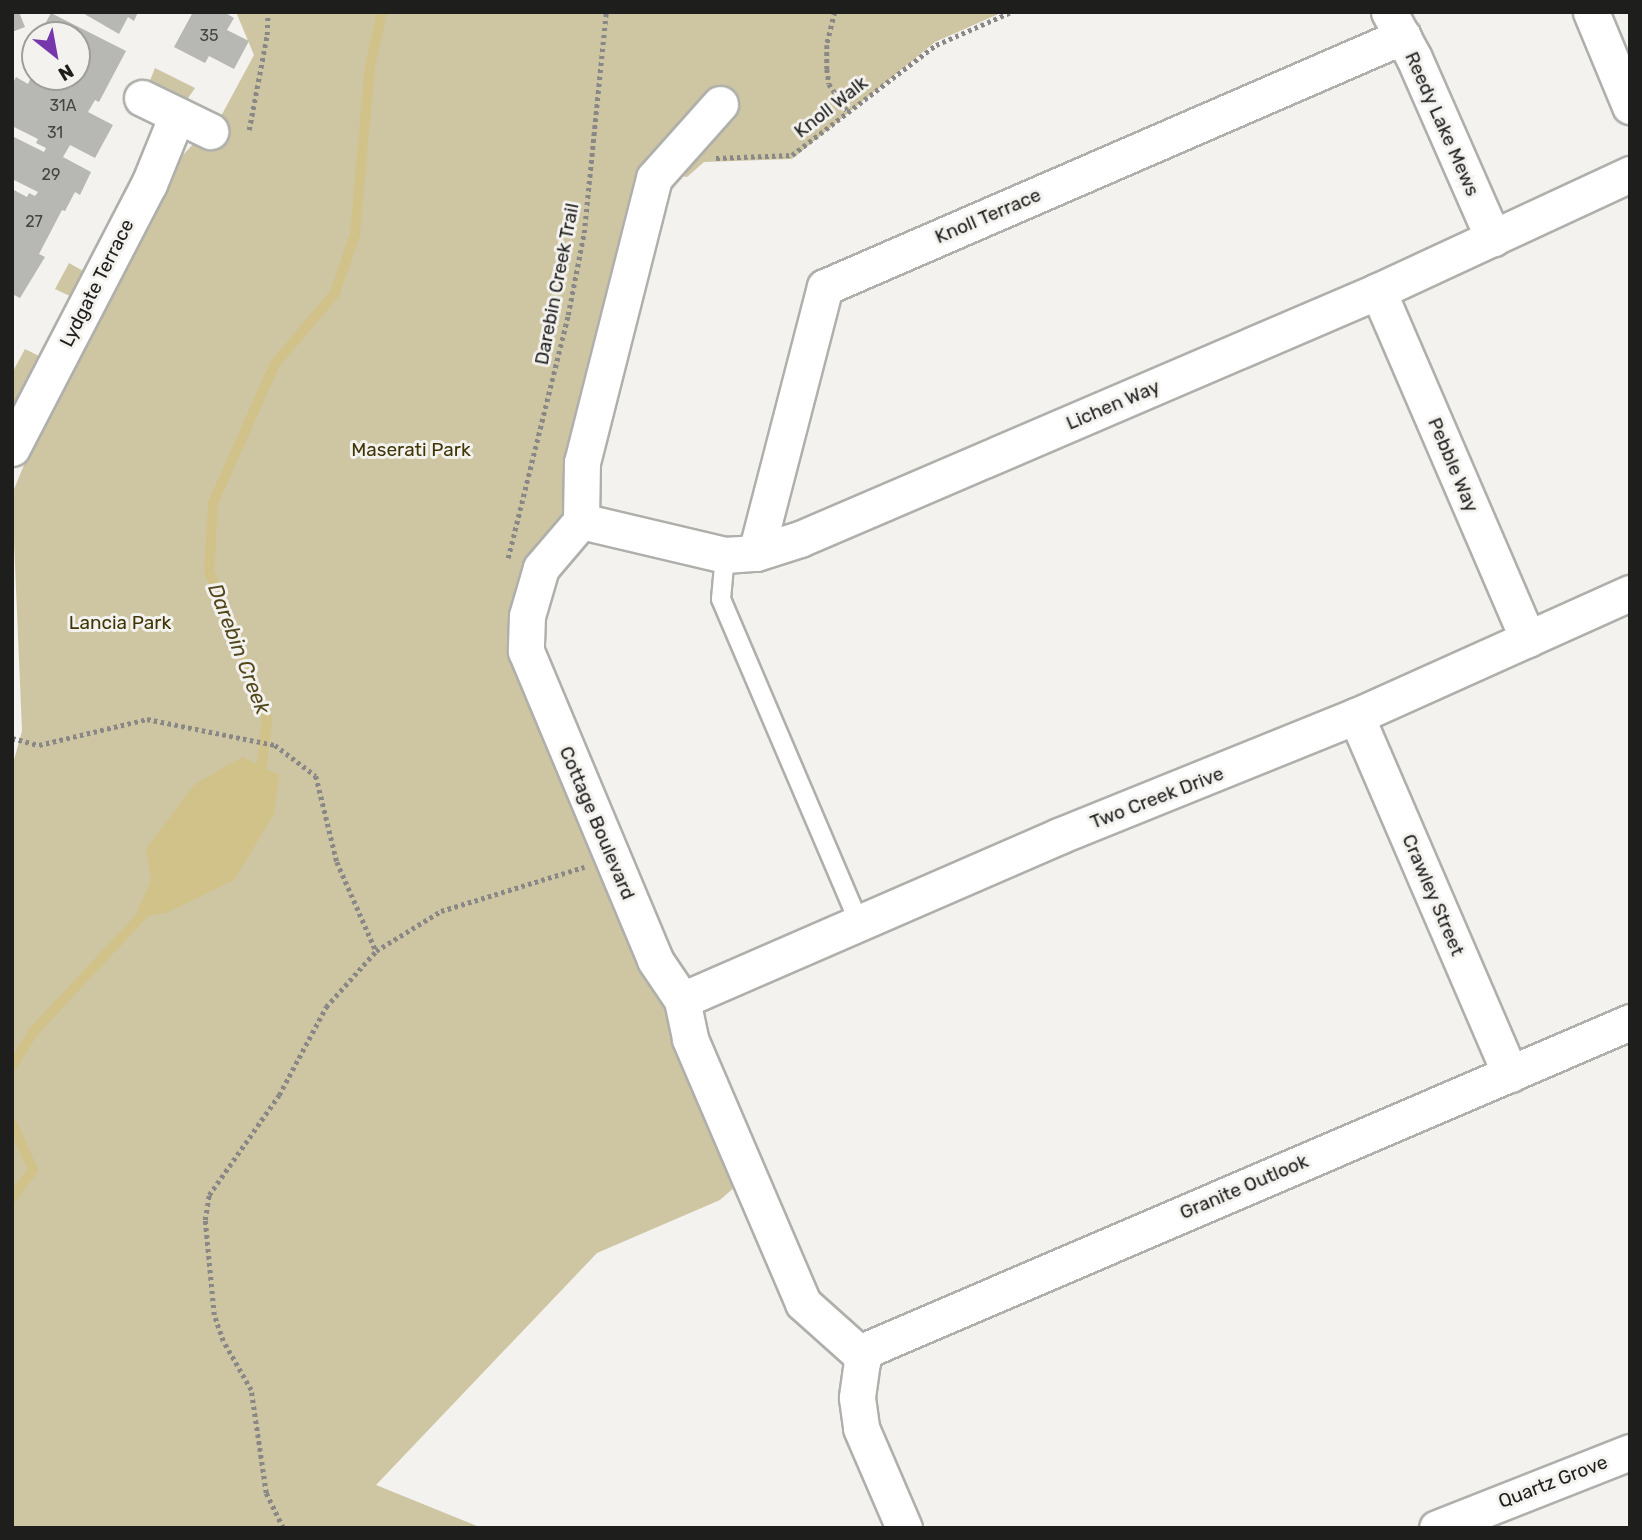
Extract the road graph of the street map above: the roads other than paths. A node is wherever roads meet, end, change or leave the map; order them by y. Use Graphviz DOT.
graph roads {
  1 [pos="1598,14"];
  2 [pos="1396,24"];
  3 [pos="142,98"];
  4 [pos="720,104"];
  5 [pos="1630,106"];
  6 [pos="177,116"];
  7 [pos="210,131"];
  8 [pos="1630,174"];
  9 [pos="1493,238"];
  10 [pos="1378,291"];
  11 [pos="12,448"];
  12 [pos="581,521"];
  13 [pos="741,554"];
  14 [pos="1630,593"];
  15 [pos="1528,639"];
  16 [pos="1356,716"];
  17 [pos="859,923"];
  18 [pos="682,1000"];
  19 [pos="1630,1022"];
  20 [pos="1510,1074"];
  21 [pos="859,1353"];
  22 [pos="1630,1452"];
  23 [pos="904,1528"];
  24 [pos="1437,1528"];
  1 -- 5 [label="street"];
  2 -- 9 [label="street, Reedy Lake Mews"];
  2 -- 13 [label="street, Knoll Terrace"];
  3 -- 6 [label="street"];
  4 -- 12 [label="street"];
  6 -- 7 [label="street"];
  6 -- 11 [label="street, Lydgate Terrace"];
  8 -- 9 [label="street, Lichen Way"];
  9 -- 10 [label="street, Lichen Way"];
  10 -- 13 [label="street, Lichen Way"];
  10 -- 15 [label="street, Pebble Way"];
  12 -- 13 [label="street"];
  12 -- 18 [label="street, Cottage Boulevard"];
  13 -- 17 [label="lane"];
  14 -- 15 [label="street, Two Creek Drive"];
  15 -- 16 [label="street, Two Creek Drive"];
  16 -- 17 [label="street, Two Creek Drive"];
  16 -- 20 [label="street, Crawley Street"];
  17 -- 18 [label="street, Two Creek Drive"];
  18 -- 21 [label="street, Cottage Boulevard"];
  19 -- 20 [label="street, Granite Outlook"];
  20 -- 21 [label="street, Granite Outlook"];
  21 -- 23 [label="street"];
  22 -- 24 [label="street, Quartz Grove"];
}
